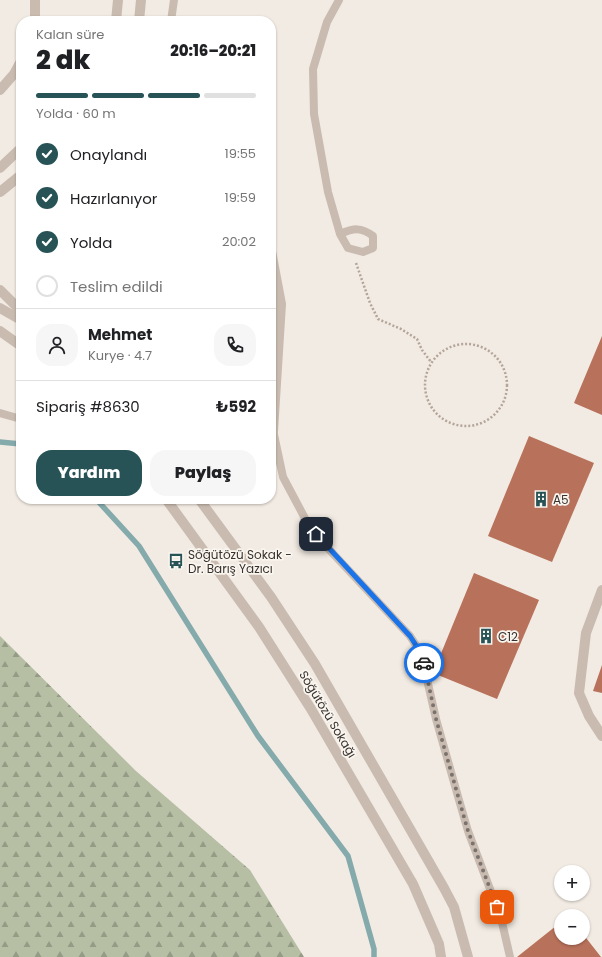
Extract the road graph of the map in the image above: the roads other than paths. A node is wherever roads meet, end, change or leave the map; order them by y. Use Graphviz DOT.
graph roads {
  1 [pos="35,0"];
  2 [pos="118,0"];
  3 [pos="141,0"];
  4 [pos="174,0"];
  5 [pos="339,0"];
  6 [pos="35,16"];
  7 [pos="116,16"];
  8 [pos="139,16"];
  9 [pos="172,16"];
  10 [pos="16,70"];
  11 [pos="0,90"];
  12 [pos="16,153"];
  13 [pos="0,168"];
  14 [pos="16,179"];
  15 [pos="0,192"];
  16 [pos="340,234"];
  17 [pos="276,278"];
  18 [pos="0,290"];
  19 [pos="281,304"];
  20 [pos="16,306"];
  21 [pos="0,308"];
  22 [pos="276,310"];
  23 [pos="16,317"];
  24 [pos="0,331"];
  25 [pos="16,342"];
  26 [pos="276,372"];
  27 [pos="0,413"];
  28 [pos="16,418"];
  29 [pos="276,445"];
  30 [pos="170,504"];
  31 [pos="203,504"];
  32 [pos="602,590"];
  33 [pos="602,736"];
  34 [pos="441,957"];
  35 [pos="468,957"];
  36 [pos="510,957"];
  1 -- 6 [label="street"];
  2 -- 7 [label="street"];
  3 -- 8 [label="street"];
  4 -- 9 [label="lane"];
  5 -- 16 [label="lane"];
  10 -- 11 [label="street"];
  12 -- 13 [label="street"];
  14 -- 15 [label="street"];
  16 -- 16 [label="lane"];
  17 -- 19 [label="street"];
  18 -- 20 [label="street"];
  19 -- 22 [label="street"];
  19 -- 26 [label="street"];
  21 -- 23 [label="street"];
  24 -- 25 [label="street"];
  27 -- 28 [label="lane"];
  29 -- 36 [label="lane"];
  30 -- 34 [label="street, Söğütözü Sokağı"];
  31 -- 35 [label="street, Söğütözü Sokağı"];
  32 -- 33 [label="street"];
}
